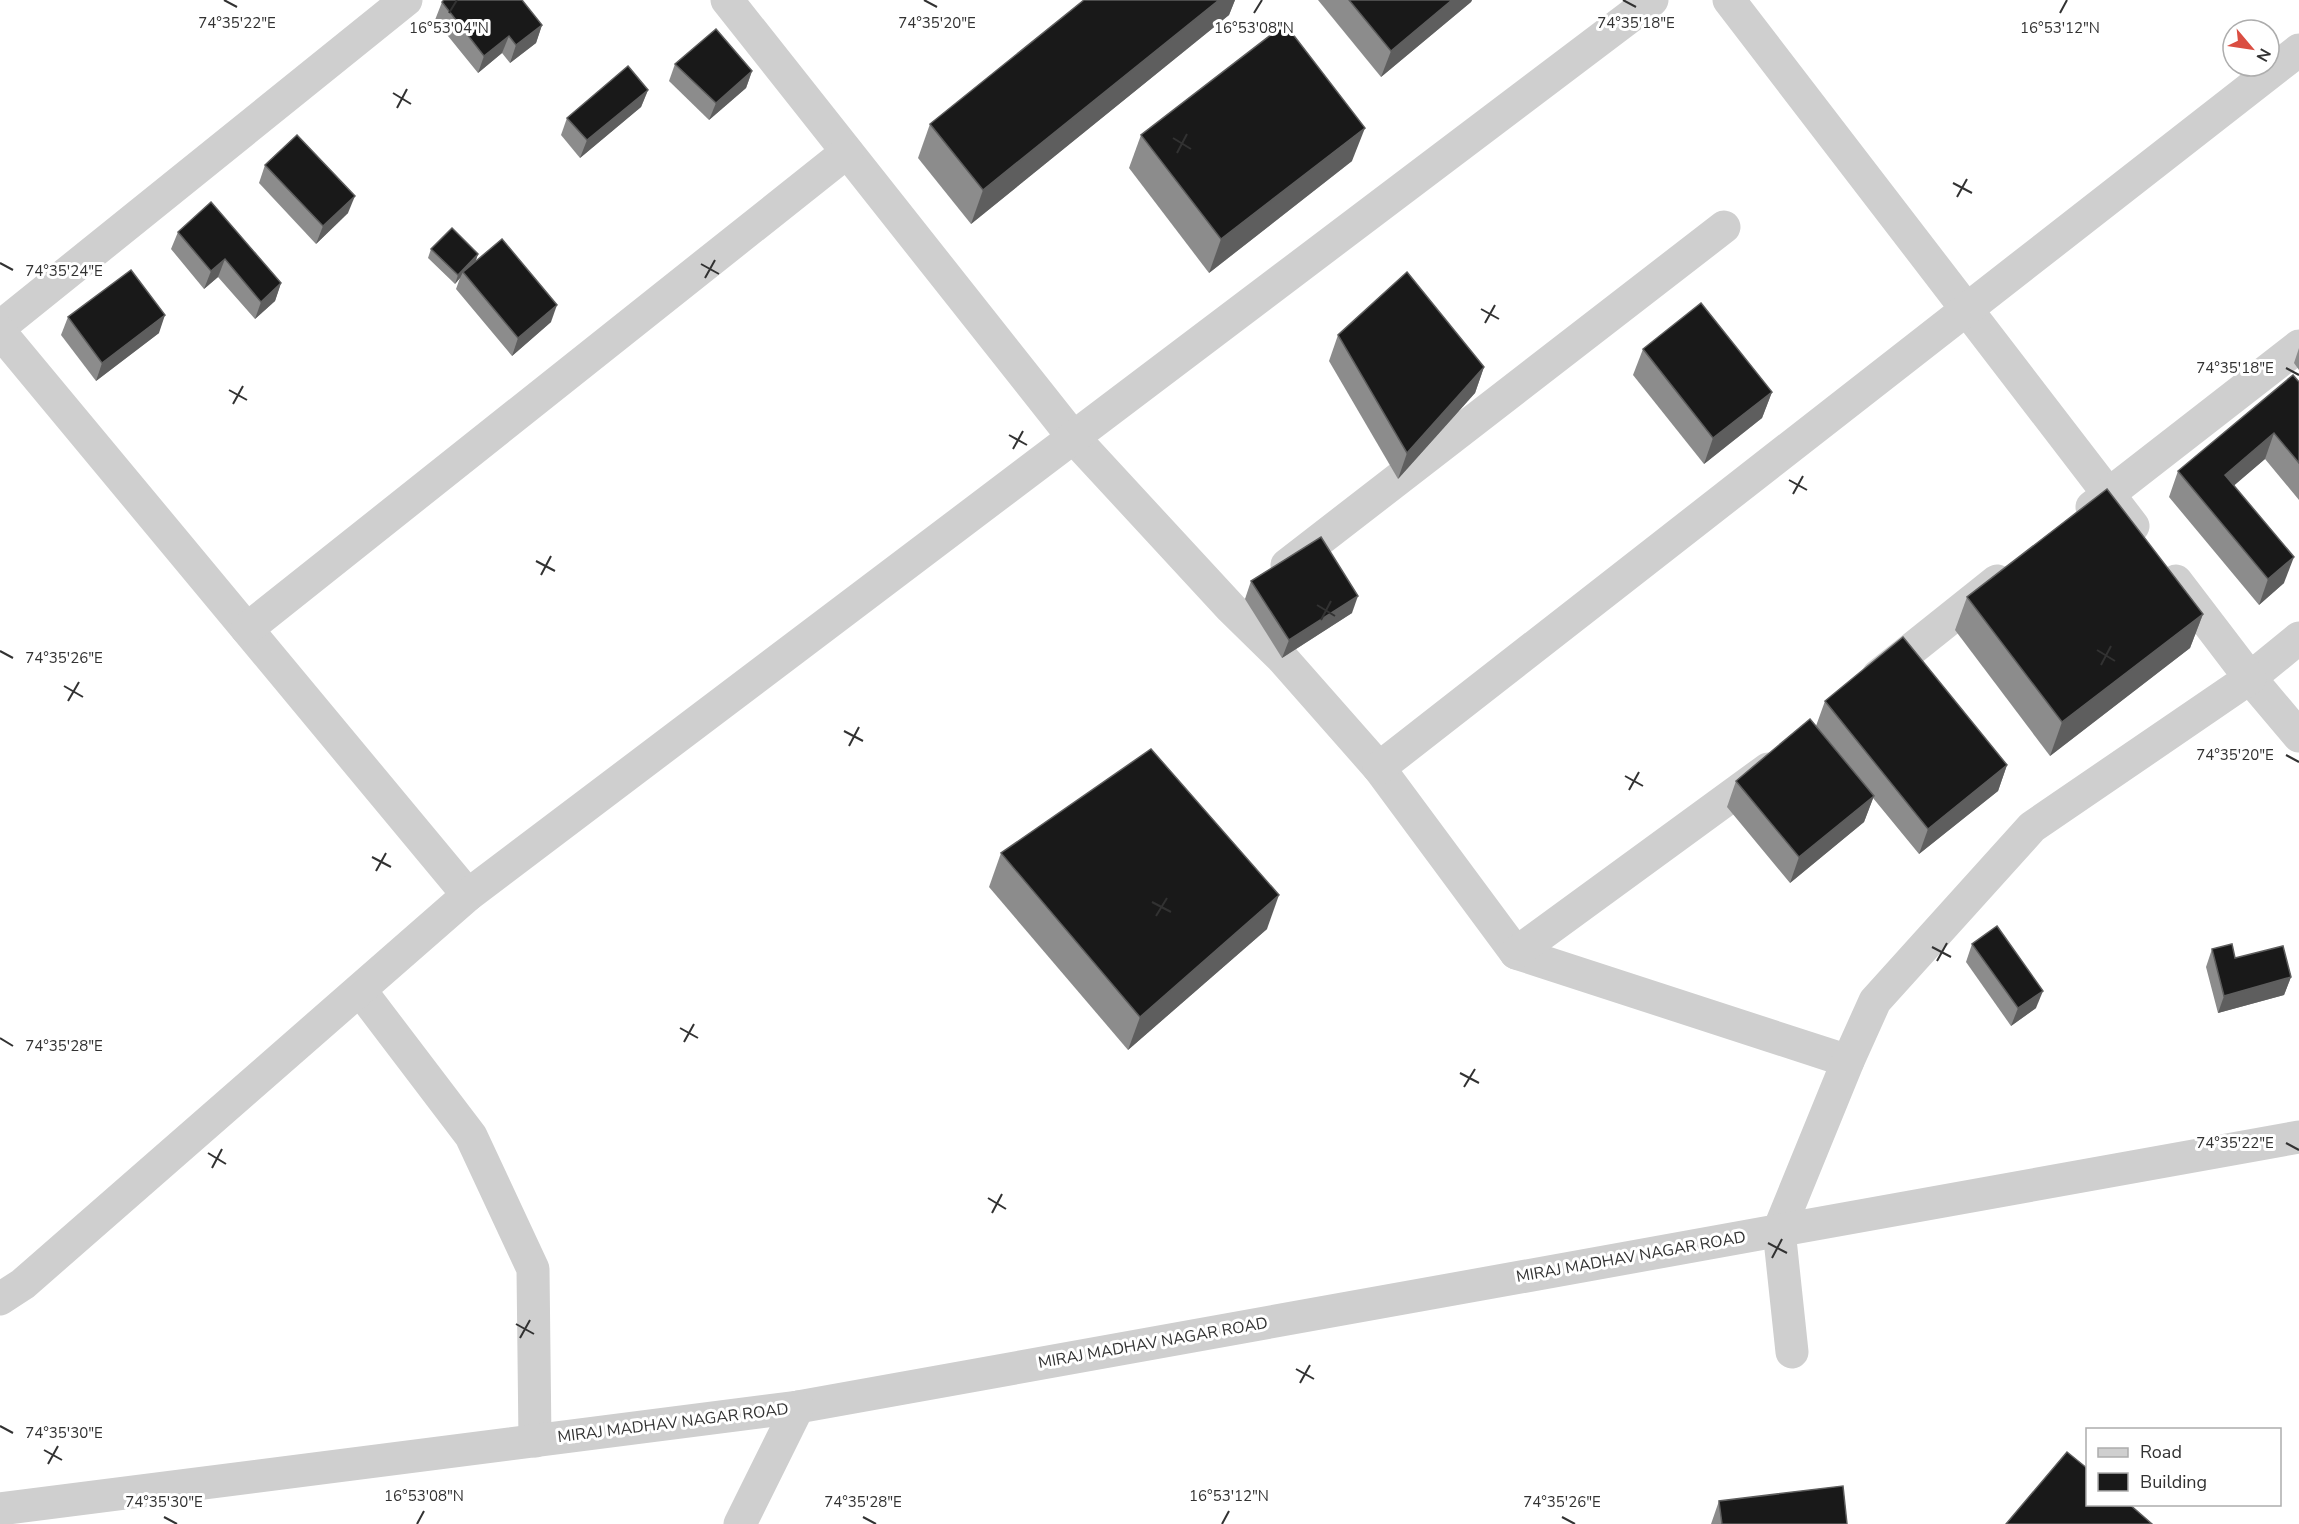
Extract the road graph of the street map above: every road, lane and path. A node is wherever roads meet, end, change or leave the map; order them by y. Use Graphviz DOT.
graph roads {
  1 [pos="406,0"];
  2 [pos="727,0"];
  3 [pos="1652,0"];
  4 [pos="1729,0"];
  5 [pos="2299,50"];
  6 [pos="848,152"];
  7 [pos="1724,227"];
  8 [pos="1967,309"];
  9 [pos="0,327"];
  10 [pos="0,332"];
  11 [pos="2299,346"];
  12 [pos="1073,437"];
  13 [pos="2109,494"];
  14 [pos="2071,523"];
  15 [pos="2025,560"];
  16 [pos="1249,595"];
  17 [pos="248,629"];
  18 [pos="2299,638"];
  19 [pos="2250,678"];
  20 [pos="1859,691"];
  21 [pos="2299,736"];
  22 [pos="1791,752"];
  23 [pos="1379,768"];
  24 [pos="468,895"];
  25 [pos="1516,953"];
  26 [pos="360,990"];
  27 [pos="1848,1061"];
  28 [pos="2299,1137"];
  29 [pos="1779,1230"];
  30 [pos="0,1299"];
  31 [pos="1792,1352"];
  32 [pos="798,1407"];
  33 [pos="535,1441"];
  34 [pos="118,1493"];
  35 [pos="0,1509"];
  36 [pos="37,1524"];
  37 [pos="740,1524"];
  1 -- 9 [label="street"];
  2 -- 6 [label="street"];
  3 -- 12 [label="street"];
  4 -- 8 [label="street"];
  5 -- 8 [label="street"];
  6 -- 12 [label="street"];
  6 -- 17 [label="street"];
  7 -- 16 [label="street"];
  8 -- 13 [label="street"];
  8 -- 23 [label="street"];
  10 -- 17 [label="street"];
  11 -- 13 [label="street"];
  12 -- 16 [label="street"];
  12 -- 24 [label="street"];
  13 -- 14 [label="street"];
  13 -- 19 [label="street"];
  15 -- 20 [label="street"];
  16 -- 23 [label="street"];
  17 -- 24 [label="street"];
  18 -- 19 [label="street"];
  19 -- 21 [label="street"];
  19 -- 27 [label="street"];
  22 -- 25 [label="street"];
  23 -- 25 [label="street"];
  24 -- 26 [label="street"];
  25 -- 27 [label="street"];
  26 -- 30 [label="street"];
  26 -- 33 [label="street"];
  27 -- 29 [label="street"];
  28 -- 29 [label="street, MIRAJ MADHAV NAGAR ROAD"];
  29 -- 31 [label="street"];
  29 -- 32 [label="street, MIRAJ MADHAV NAGAR ROAD"];
  32 -- 33 [label="street, MIRAJ MADHAV NAGAR ROAD"];
  32 -- 37 [label="street"];
  33 -- 34 [label="street, MIRAJ MADHAV NAGAR ROAD"];
  34 -- 35 [label="street, MIRAJ MADHAV NAGAR ROAD"];
  34 -- 36 [label="street"];
}
